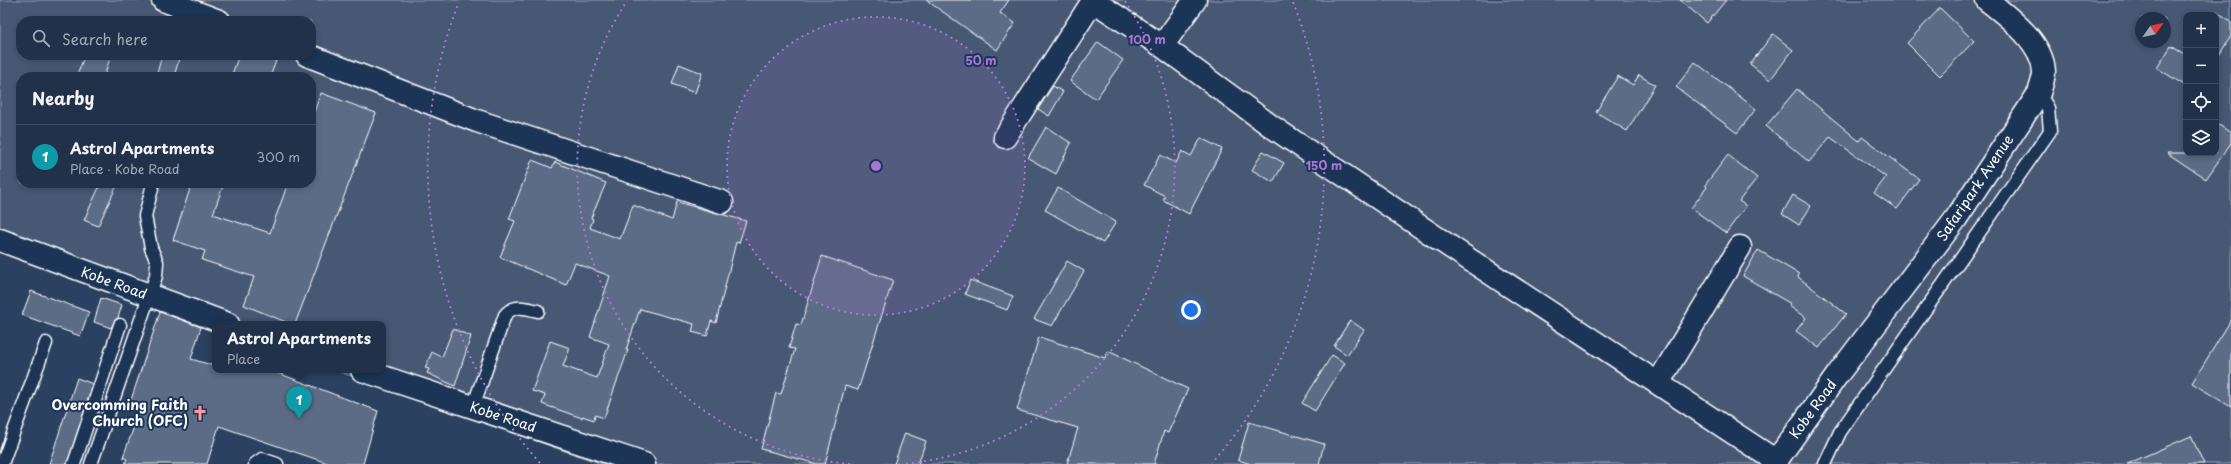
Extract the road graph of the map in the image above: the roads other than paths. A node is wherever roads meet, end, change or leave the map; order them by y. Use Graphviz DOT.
graph roads {
  1 [pos="163,0"];
  2 [pos="1092,0"];
  3 [pos="1195,0"];
  4 [pos="1987,0"];
  5 [pos="206,16"];
  6 [pos="1162,46"];
  7 [pos="316,59"];
  8 [pos="2040,93"];
  9 [pos="1005,137"];
  10 [pos="152,188"];
  11 [pos="722,202"];
  12 [pos="0,240"];
  13 [pos="1740,247"];
  14 [pos="148,295"];
  15 [pos="538,311"];
  16 [pos="220,321"];
  17 [pos="120,325"];
  18 [pos="46,343"];
  19 [pos="371,373"];
  20 [pos="1838,374"];
  21 [pos="1658,383"];
  22 [pos="473,407"];
  23 [pos="612,459"];
  24 [pos="1775,462"];
  25 [pos="2,464"];
  26 [pos="74,464"];
  27 [pos="90,464"];
  28 [pos="255,464"];
  29 [pos="277,464"];
  30 [pos="644,464"];
  31 [pos="1825,464"];
  1 -- 5 [label="street"];
  2 -- 6 [label="street"];
  2 -- 9 [label="street"];
  3 -- 6 [label="street"];
  4 -- 8 [label="street, Safaripark Avenue"];
  6 -- 21 [label="street"];
  7 -- 11 [label="street"];
  8 -- 20 [label="street, Safaripark Avenue"];
  8 -- 31 [label="lane"];
  10 -- 14 [label="lane"];
  12 -- 14 [label="street, Kobe Road"];
  13 -- 21 [label="street"];
  14 -- 16 [label="street, Kobe Road"];
  14 -- 27 [label="lane"];
  15 -- 22 [label="lane"];
  17 -- 26 [label="lane"];
  18 -- 25 [label="lane"];
  19 -- 22 [label="street, Kobe Road"];
  20 -- 24 [label="street, Kobe Road"];
  21 -- 24 [label="street"];
  22 -- 23 [label="street, Kobe Road"];
  23 -- 30 [label="street, Kobe Road"];
  28 -- 29 [label="lane"];
}
